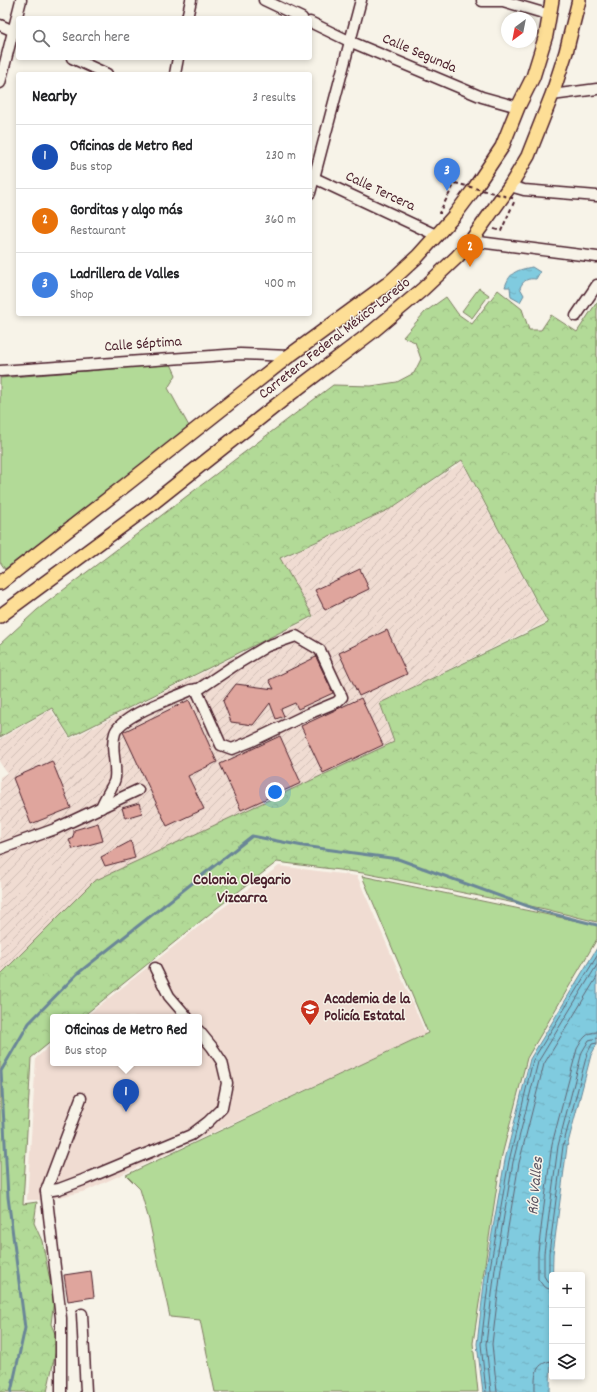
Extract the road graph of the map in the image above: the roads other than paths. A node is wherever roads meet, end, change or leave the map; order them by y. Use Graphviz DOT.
graph roads {
  1 [pos="21,0"];
  2 [pos="191,0"];
  3 [pos="264,0"];
  4 [pos="360,0"];
  5 [pos="552,0"];
  6 [pos="579,0"];
  7 [pos="482,1"];
  8 [pos="550,14"];
  9 [pos="18,16"];
  10 [pos="187,16"];
  11 [pos="298,16"];
  12 [pos="312,23"];
  13 [pos="0,25"];
  14 [pos="16,32"];
  15 [pos="349,41"];
  16 [pos="76,60"];
  17 [pos="178,60"];
  18 [pos="103,72"];
  19 [pos="175,72"];
  20 [pos="0,83"];
  21 [pos="597,89"];
  22 [pos="552,95"];
  23 [pos="518,107"];
  24 [pos="312,177"];
  25 [pos="510,186"];
  26 [pos="597,196"];
  27 [pos="438,236"];
  28 [pos="470,241"];
  29 [pos="597,257"];
  30 [pos="597,285"];
  31 [pos="576,316"];
  32 [pos="289,356"];
  33 [pos="0,371"];
  34 [pos="0,583"];
  35 [pos="0,616"];
  36 [pos="196,689"];
  37 [pos="138,790"];
  38 [pos="101,808"];
  39 [pos="0,849"];
  40 [pos="155,968"];
  41 [pos="184,1014"];
  42 [pos="202,1035"];
  43 [pos="81,1098"];
  44 [pos="46,1191"];
  45 [pos="82,1314"];
  46 [pos="61,1392"];
  47 [pos="86,1392"];
  1 -- 9 [label="street"];
  2 -- 10 [label="street"];
  3 -- 11 [label="street"];
  4 -- 15 [label="street"];
  5 -- 8 [label="main road, Carretera Federal México-Laredo"];
  6 -- 22 [label="main road, Carretera Federal México-Laredo"];
  7 -- 8 [label="street"];
  8 -- 23 [label="main road, Carretera Federal México-Laredo"];
  12 -- 15 [label="street, Calle Segunda"];
  13 -- 14 [label="street"];
  14 -- 20 [label="street"];
  15 -- 23 [label="street, Calle Segunda"];
  15 -- 24 [label="street"];
  16 -- 18 [label="street"];
  17 -- 19 [label="street"];
  21 -- 22 [label="street"];
  22 -- 25 [label="main road, Carretera Federal México-Laredo"];
  23 -- 27 [label="main road, Carretera Federal México-Laredo"];
  24 -- 27 [label="street, Calle Tercera"];
  25 -- 26 [label="street"];
  25 -- 28 [label="main road, Carretera Federal México-Laredo"];
  27 -- 32 [label="main road, Carretera Federal México-Laredo"];
  28 -- 29 [label="street"];
  28 -- 35 [label="main road, Carretera Federal México-Laredo"];
  30 -- 31 [label="street"];
  32 -- 33 [label="street, Calle Séptima"];
  32 -- 34 [label="main road, Carretera Federal México-Laredo"];
  36 -- 36 [label="street"];
  36 -- 38 [label="street"];
  37 -- 38 [label="street"];
  38 -- 39 [label="street"];
  40 -- 41 [label="street"];
  42 -- 44 [label="street"];
  43 -- 44 [label="street"];
  44 -- 46 [label="street"];
  45 -- 47 [label="street"];
}
